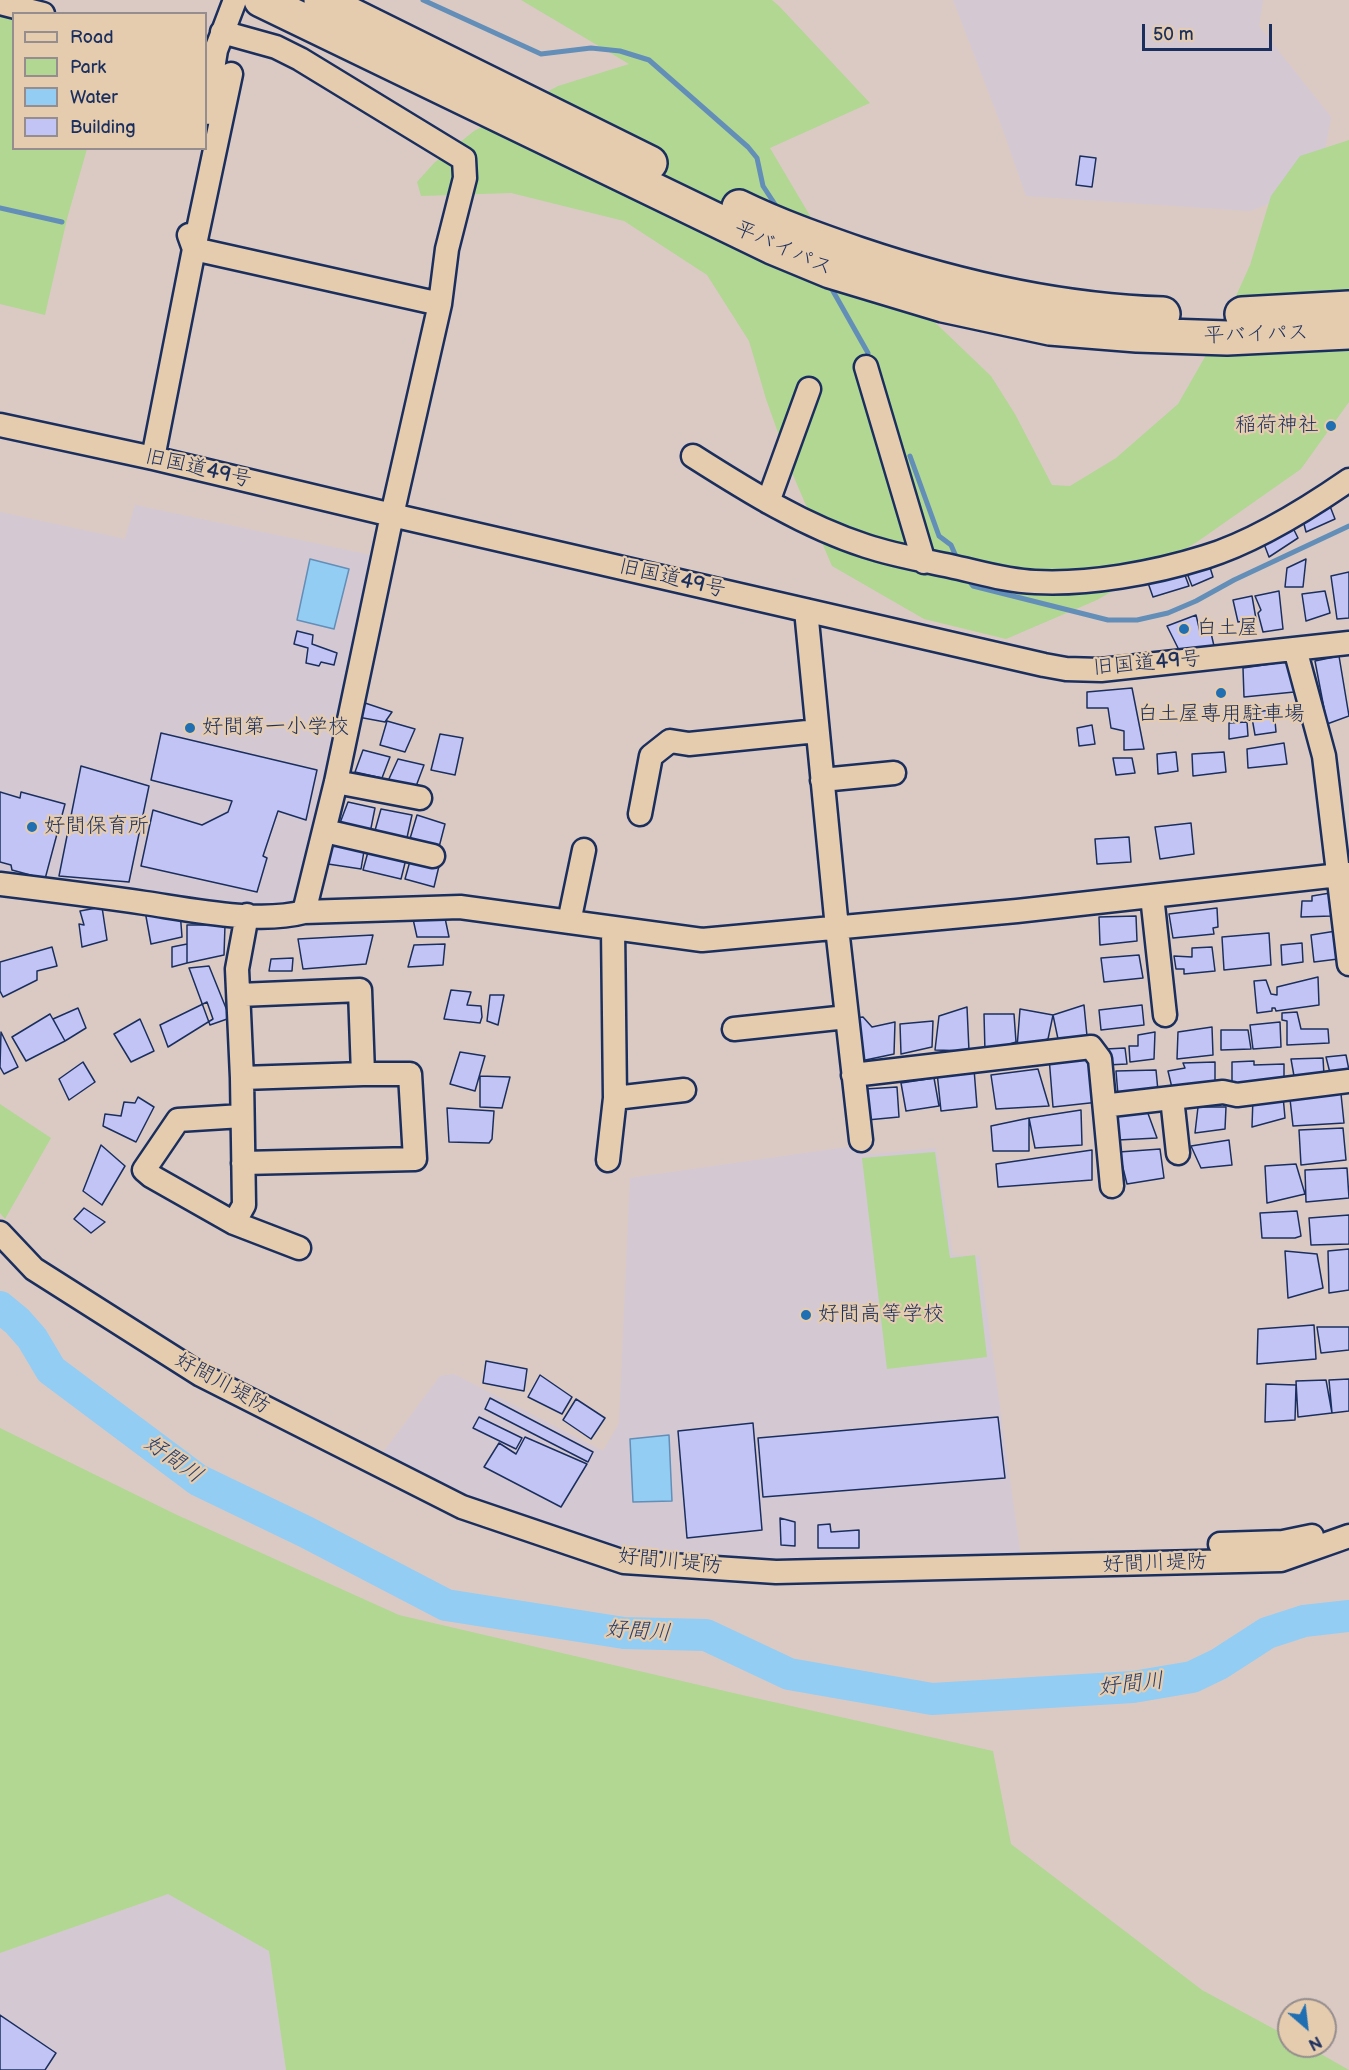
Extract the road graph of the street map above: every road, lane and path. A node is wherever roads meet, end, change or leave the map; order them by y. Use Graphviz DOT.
graph roads {
  1 [pos="235,0"];
  2 [pos="261,0"];
  3 [pos="321,0"];
  4 [pos="0,3"];
  5 [pos="35,12"];
  6 [pos="222,32"];
  7 [pos="231,74"];
  8 [pos="207,107"];
  9 [pos="199,150"];
  10 [pos="194,249"];
  11 [pos="814,256"];
  12 [pos="440,304"];
  13 [pos="1349,308"];
  14 [pos="1349,332"];
  15 [pos="866,367"];
  16 [pos="809,389"];
  17 [pos="0,424"];
  18 [pos="693,456"];
  19 [pos="153,458"];
  20 [pos="1349,480"];
  21 [pos="768,502"];
  22 [pos="392,515"];
  23 [pos="924,561"];
  24 [pos="806,610"];
  25 [pos="1349,643"];
  26 [pos="1295,649"];
  27 [pos="817,731"];
  28 [pos="894,774"];
  29 [pos="822,780"];
  30 [pos="336,782"];
  31 [pos="420,798"];
  32 [pos="640,814"];
  33 [pos="325,831"];
  34 [pos="584,850"];
  35 [pos="433,856"];
  36 [pos="1344,874"];
  37 [pos="0,884"];
  38 [pos="1152,896"];
  39 [pos="304,912"];
  40 [pos="247,915"];
  41 [pos="569,922"];
  42 [pos="837,928"];
  43 [pos="613,933"];
  44 [pos="1349,964"];
  45 [pos="239,995"];
  46 [pos="1165,1015"];
  47 [pos="847,1017"];
  48 [pos="734,1029"];
  49 [pos="363,1074"];
  50 [pos="854,1076"];
  51 [pos="242,1078"];
  52 [pos="1349,1081"];
  53 [pos="684,1090"];
  54 [pos="615,1098"];
  55 [pos="1172,1098"];
  56 [pos="1110,1105"];
  57 [pos="242,1116"];
  58 [pos="861,1140"];
  59 [pos="1178,1153"];
  60 [pos="608,1160"];
  61 [pos="243,1162"];
  62 [pos="1113,1186"];
  63 [pos="234,1223"];
  64 [pos="0,1233"];
  65 [pos="299,1248"];
  66 [pos="1349,1527"];
  67 [pos="1349,1536"];
  68 [pos="1220,1545"];
  1 -- 6 [label="street"];
  2 -- 11 [label="highway, 平バイパス"];
  3 -- 11 [label="highway, 平バイパス"];
  4 -- 5 [label="street"];
  6 -- 8 [label="street"];
  6 -- 12 [label="street"];
  7 -- 10 [label="street"];
  9 -- 10 [label="street"];
  10 -- 12 [label="street"];
  10 -- 19 [label="street"];
  11 -- 13 [label="highway, 平バイパス"];
  11 -- 14 [label="highway, 平バイパス"];
  12 -- 22 [label="street"];
  15 -- 23 [label="street"];
  16 -- 21 [label="street"];
  17 -- 19 [label="street, 旧国道49号"];
  18 -- 21 [label="street"];
  19 -- 22 [label="street, 旧国道49号"];
  20 -- 23 [label="street"];
  21 -- 23 [label="street"];
  22 -- 24 [label="street, 旧国道49号"];
  22 -- 30 [label="street"];
  24 -- 26 [label="street, 旧国道49号"];
  24 -- 27 [label="street"];
  25 -- 26 [label="street, 旧国道49号"];
  26 -- 36 [label="street"];
  27 -- 29 [label="street"];
  27 -- 32 [label="street"];
  28 -- 29 [label="street"];
  29 -- 42 [label="street"];
  30 -- 31 [label="street"];
  30 -- 33 [label="street"];
  33 -- 35 [label="street"];
  33 -- 39 [label="street"];
  34 -- 41 [label="street"];
  36 -- 38 [label="street"];
  36 -- 44 [label="street"];
  37 -- 40 [label="street"];
  38 -- 42 [label="street"];
  38 -- 46 [label="street"];
  39 -- 40 [label="street"];
  39 -- 41 [label="street"];
  40 -- 45 [label="street"];
  41 -- 43 [label="street"];
  42 -- 43 [label="street"];
  42 -- 47 [label="street"];
  43 -- 54 [label="street"];
  45 -- 49 [label="street"];
  45 -- 51 [label="street"];
  47 -- 48 [label="street"];
  47 -- 50 [label="street"];
  49 -- 51 [label="street"];
  49 -- 61 [label="street"];
  50 -- 58 [label="street"];
  50 -- 62 [label="street"];
  51 -- 57 [label="street"];
  52 -- 55 [label="street"];
  53 -- 54 [label="street"];
  54 -- 60 [label="street"];
  55 -- 56 [label="street"];
  55 -- 59 [label="street"];
  57 -- 61 [label="street"];
  57 -- 63 [label="street"];
  61 -- 63 [label="street"];
  63 -- 65 [label="street"];
  64 -- 67 [label="street, 好間川堤防"];
  66 -- 68 [label="street"];
}
